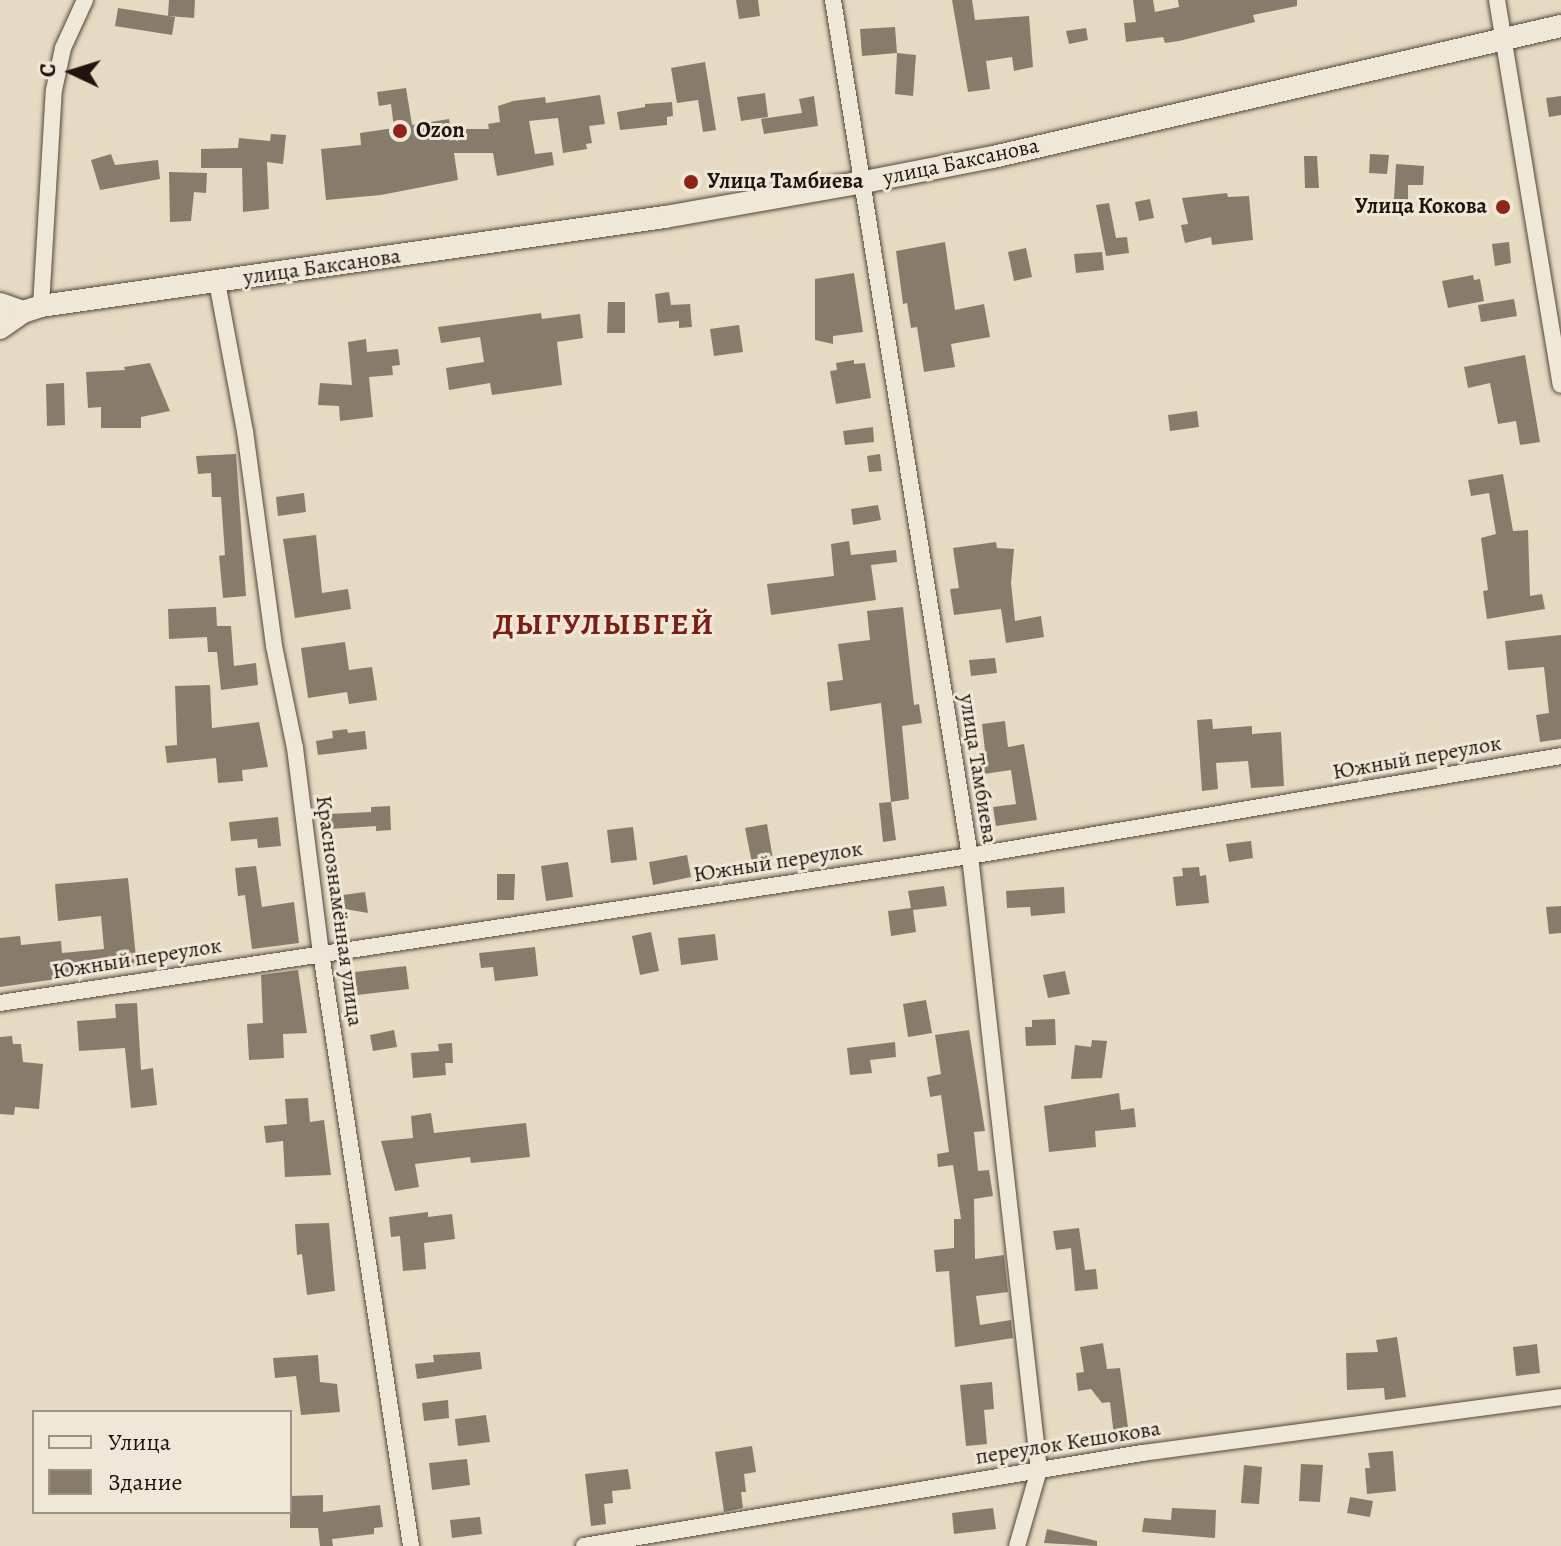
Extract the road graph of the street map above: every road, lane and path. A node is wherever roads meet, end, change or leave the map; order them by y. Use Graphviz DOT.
graph roads {
  1 [pos="85,0"];
  2 [pos="833,0"];
  3 [pos="1497,0"];
  4 [pos="1561,26"];
  5 [pos="1503,40"];
  6 [pos="864,182"];
  7 [pos="217,282"];
  8 [pos="0,304"];
  9 [pos="32,309"];
  10 [pos="0,328"];
  11 [pos="1561,385"];
  12 [pos="1561,756"];
  13 [pos="970,856"];
  14 [pos="321,953"];
  15 [pos="0,1003"];
  16 [pos="1561,1397"];
  17 [pos="1039,1470"];
  18 [pos="411,1546"];
  19 [pos="584,1546"];
  20 [pos="1017,1546"];
  1 -- 9 [label="street"];
  2 -- 6 [label="street, улица Тамбиева"];
  3 -- 5 [label="street"];
  4 -- 5 [label="main road, улица Баксанова"];
  5 -- 6 [label="main road, улица Баксанова"];
  5 -- 11 [label="street"];
  6 -- 7 [label="main road, улица Баксанова"];
  6 -- 13 [label="street, улица Тамбиева"];
  7 -- 9 [label="main road, улица Баксанова"];
  7 -- 14 [label="street, Краснознамённая улица"];
  8 -- 9 [label="main road, улица Баксанова"];
  9 -- 10 [label="main road, улица Баксанова"];
  12 -- 13 [label="street, Южный переулок"];
  13 -- 14 [label="street, Южный переулок"];
  13 -- 17 [label="street, улица Тамбиева"];
  14 -- 15 [label="street, Южный переулок"];
  14 -- 18 [label="street, Краснознамённая улица"];
  16 -- 17 [label="street, переулок Кешокова"];
  17 -- 19 [label="street, переулок Кешокова"];
  17 -- 20 [label="street, улица Тамбиева"];
}
